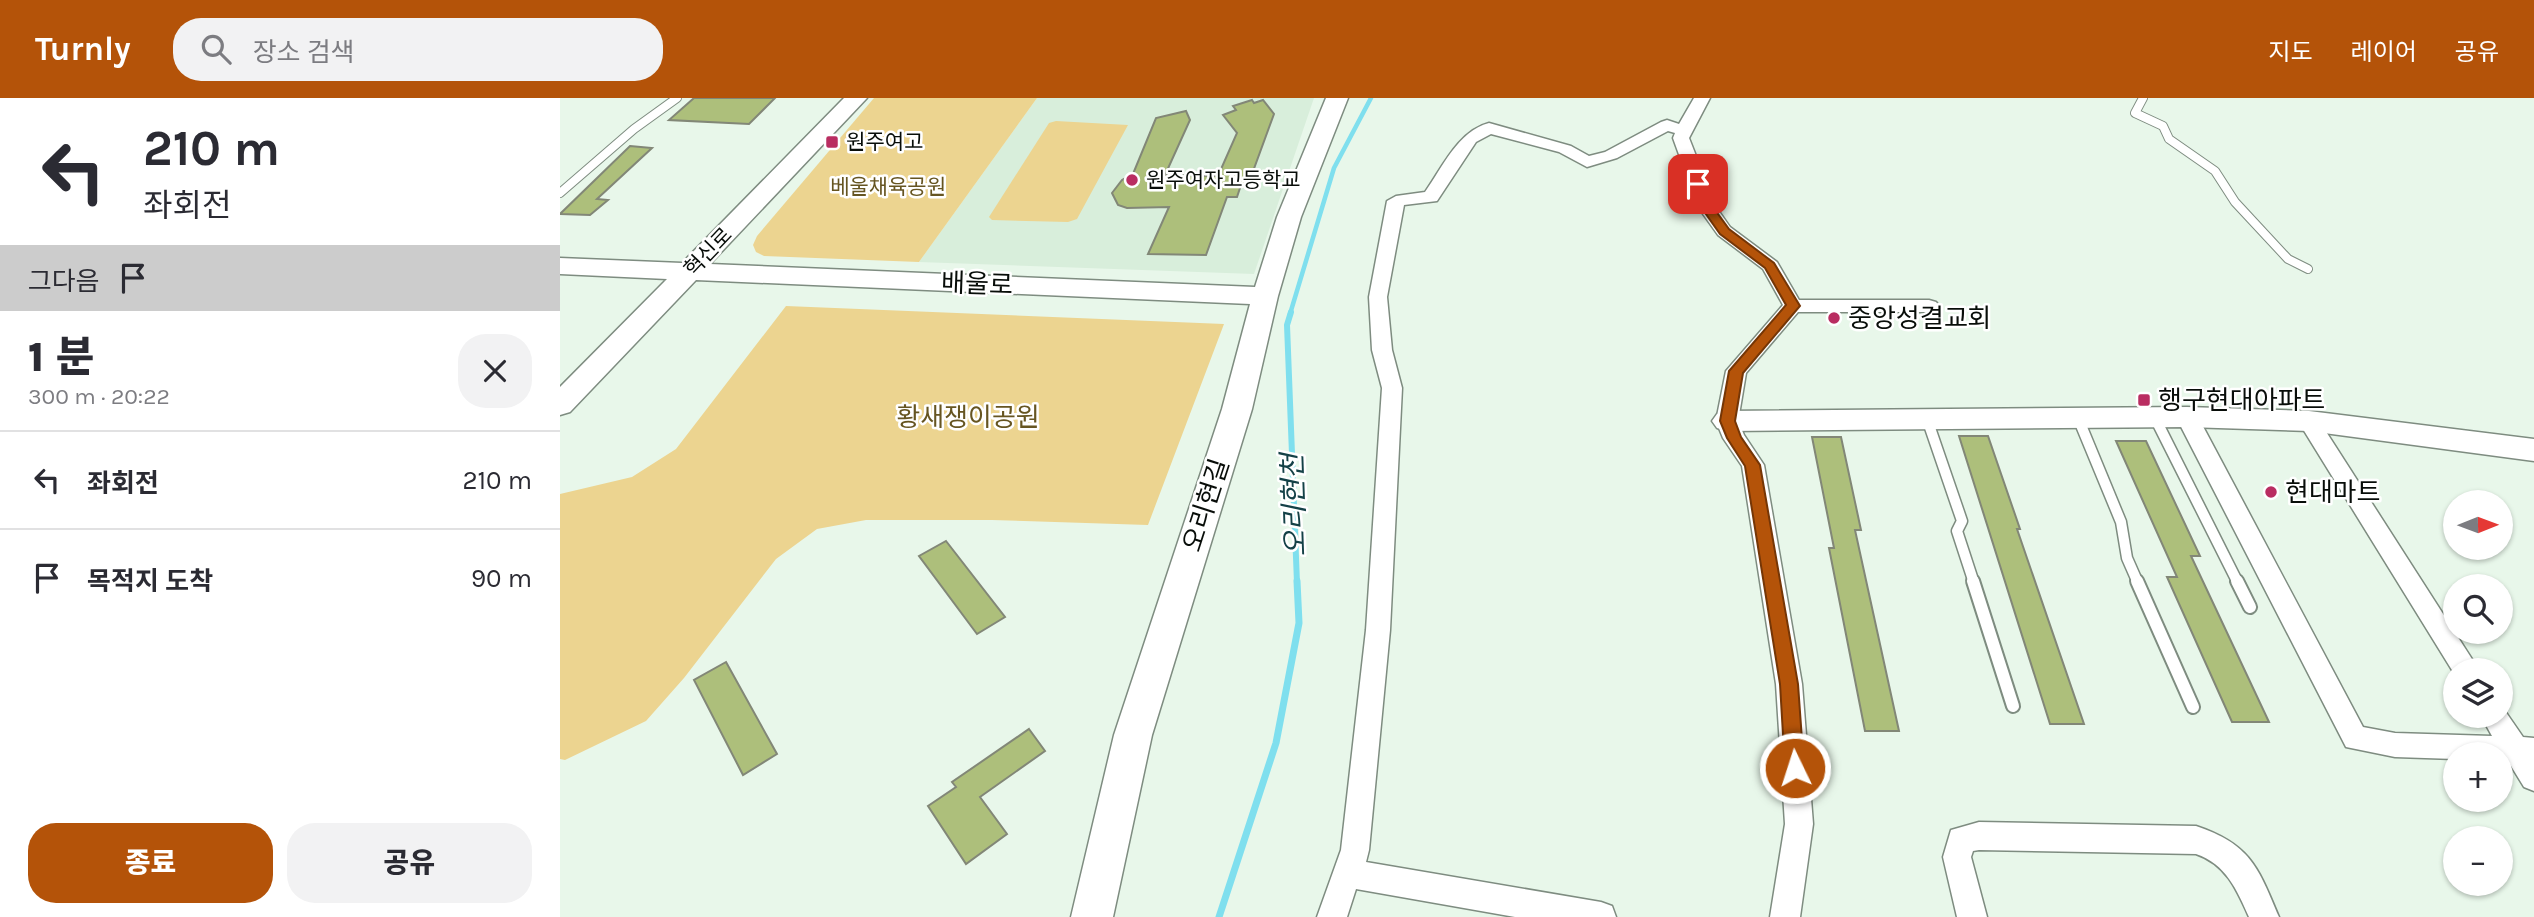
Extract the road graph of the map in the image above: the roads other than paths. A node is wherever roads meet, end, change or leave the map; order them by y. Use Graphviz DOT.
graph roads {
  1 [pos="677,98"];
  2 [pos="829,98"];
  3 [pos="856,98"];
  4 [pos="1337,98"];
  5 [pos="1702,98"];
  6 [pos="2143,98"];
  7 [pos="1684,131"];
  8 [pos="560,192"];
  9 [pos="560,266"];
  10 [pos="2308,269"];
  11 [pos="677,270"];
  12 [pos="1265,296"];
  13 [pos="1793,306"];
  14 [pos="1929,306"];
  15 [pos="560,374"];
  16 [pos="560,405"];
  17 [pos="2187,417"];
  18 [pos="2078,418"];
  19 [pos="2155,418"];
  20 [pos="1927,419"];
  21 [pos="1727,421"];
  22 [pos="2309,421"];
  23 [pos="2534,450"];
  24 [pos="2250,607"];
  25 [pos="2458,658"];
  26 [pos="2013,706"];
  27 [pos="2193,707"];
  28 [pos="2505,728"];
  29 [pos="2524,749"];
  30 [pos="2534,778"];
  31 [pos="1347,873"];
  32 [pos="1092,917"];
  33 [pos="1332,917"];
  34 [pos="1601,917"];
  35 [pos="1785,917"];
  36 [pos="1972,917"];
  37 [pos="2264,917"];
  1 -- 8 [label="lane"];
  2 -- 11 [label="street, 혁신로"];
  3 -- 11 [label="street, 혁신로"];
  4 -- 12 [label="street, 오리현길"];
  5 -- 7 [label="street"];
  6 -- 10 [label="lane"];
  7 -- 13 [label="street"];
  7 -- 31 [label="street"];
  9 -- 11 [label="street, 배울로"];
  11 -- 12 [label="street, 배울로"];
  11 -- 15 [label="street, 혁신로"];
  11 -- 16 [label="street, 혁신로"];
  12 -- 32 [label="street, 오리현길"];
  13 -- 14 [label="street"];
  13 -- 21 [label="street"];
  17 -- 19 [label="street"];
  17 -- 22 [label="street"];
  17 -- 29 [label="street"];
  18 -- 19 [label="street"];
  18 -- 20 [label="street"];
  18 -- 27 [label="lane"];
  19 -- 24 [label="lane"];
  20 -- 21 [label="street"];
  20 -- 26 [label="lane"];
  21 -- 35 [label="street"];
  22 -- 23 [label="street"];
  22 -- 25 [label="street"];
  28 -- 29 [label="street"];
  29 -- 30 [label="street"];
  31 -- 33 [label="street"];
  31 -- 34 [label="street"];
  36 -- 37 [label="street"];
}
